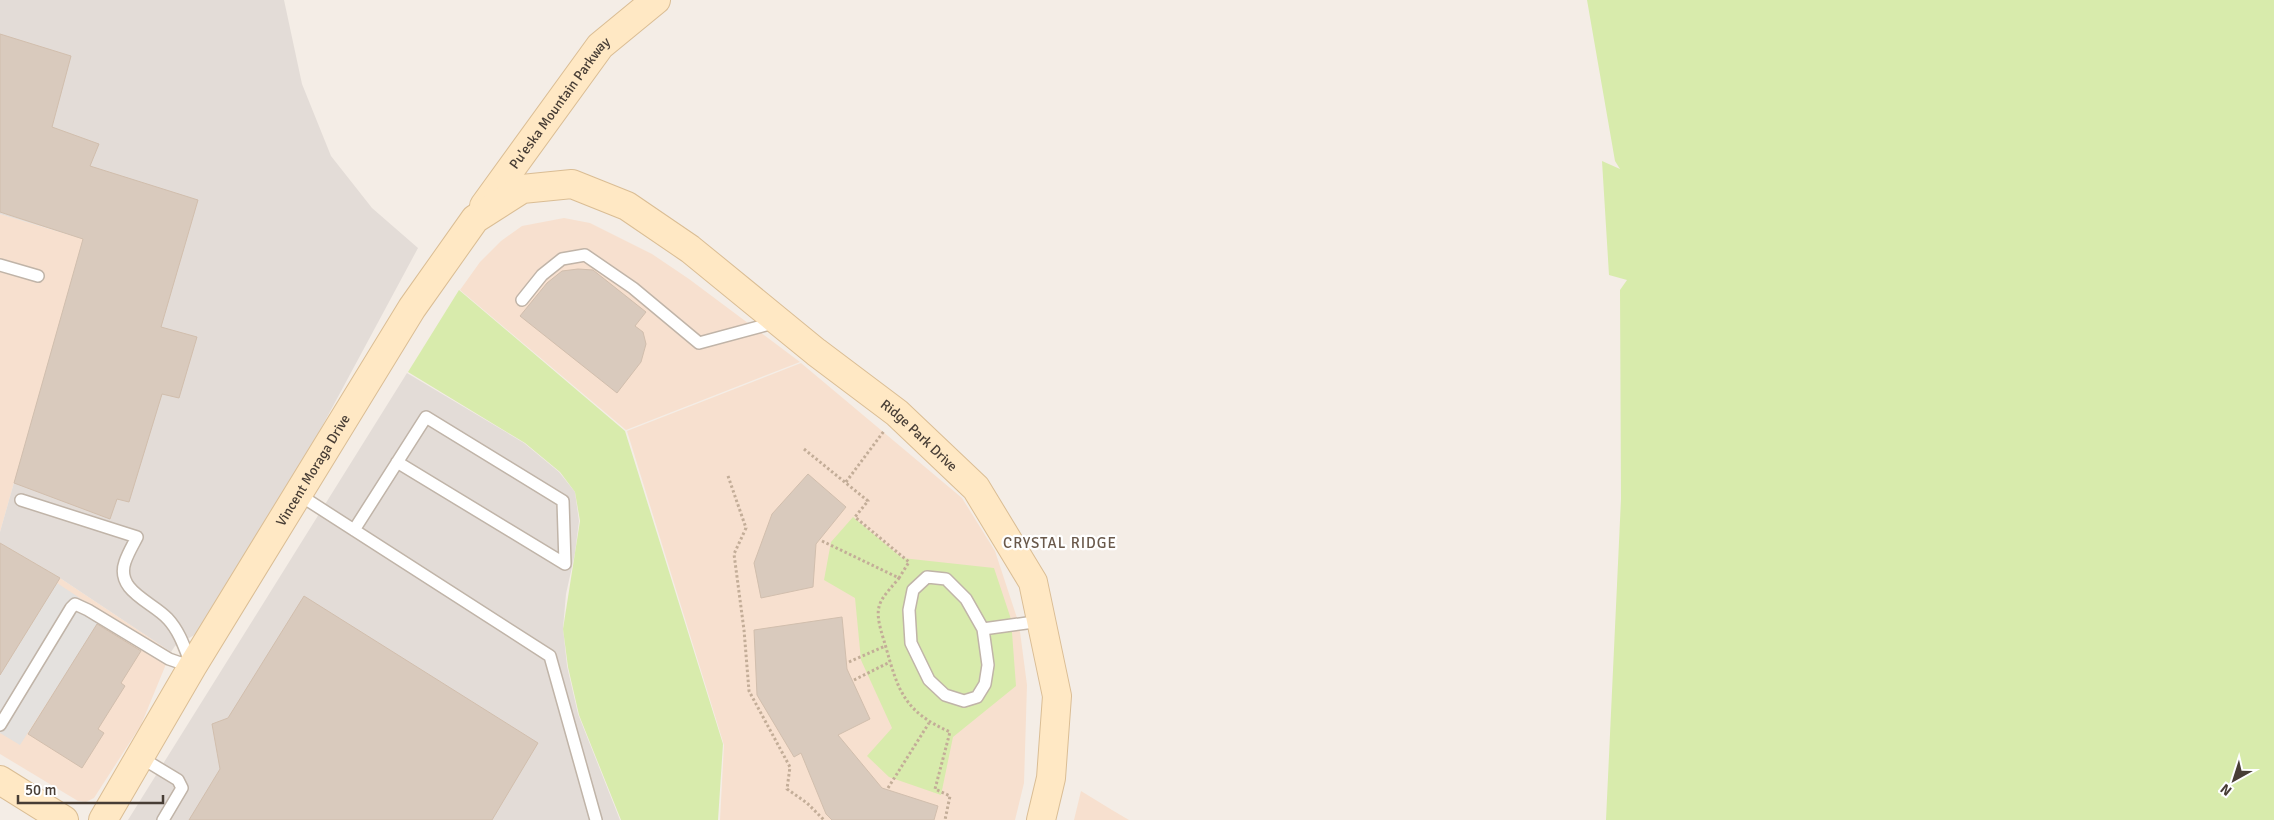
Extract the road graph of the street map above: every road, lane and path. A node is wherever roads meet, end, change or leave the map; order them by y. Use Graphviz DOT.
graph roads {
  1 [pos="656,0"];
  2 [pos="572,184"];
  3 [pos="475,219"];
  4 [pos="0,265"];
  5 [pos="38,276"];
  6 [pos="522,300"];
  7 [pos="779,322"];
  8 [pos="897,413"];
  9 [pos="804,449"];
  10 [pos="397,462"];
  11 [pos="728,476"];
  12 [pos="846,482"];
  13 [pos="298,494"];
  14 [pos="21,500"];
  15 [pos="354,530"];
  16 [pos="822,542"];
  17 [pos="899,578"];
  18 [pos="1041,620"];
  19 [pos="983,629"];
  20 [pos="885,646"];
  21 [pos="849,662"];
  22 [pos="890,662"];
  23 [pos="192,667"];
  24 [pos="854,680"];
  25 [pos="929,723"];
  26 [pos="0,725"];
  27 [pos="140,757"];
  28 [pos="0,780"];
  29 [pos="888,788"];
  30 [pos="64,820"];
  31 [pos="103,820"];
  32 [pos="163,820"];
  33 [pos="596,820"];
  34 [pos="824,820"];
  35 [pos="945,820"];
  36 [pos="1042,820"];
  1 -- 3 [label="street, Pu'eska Mountain Parkway"];
  2 -- 3 [label="street, Vincent Moraga Drive"];
  2 -- 7 [label="street, Ridge Park Drive"];
  3 -- 13 [label="street, Vincent Moraga Drive"];
  4 -- 5 [label="lane"];
  6 -- 7 [label="lane"];
  7 -- 8 [label="street, Ridge Park Drive"];
  8 -- 12 [label="path"];
  8 -- 18 [label="street, Ridge Park Drive"];
  9 -- 12 [label="path"];
  10 -- 10 [label="lane"];
  10 -- 15 [label="lane"];
  11 -- 34 [label="path"];
  12 -- 17 [label="path"];
  13 -- 15 [label="lane"];
  13 -- 23 [label="street, Vincent Moraga Drive"];
  14 -- 23 [label="lane"];
  15 -- 33 [label="lane"];
  16 -- 17 [label="path"];
  17 -- 20 [label="path"];
  18 -- 19 [label="lane"];
  18 -- 36 [label="street, Ridge Park Drive"];
  19 -- 19 [label="lane"];
  20 -- 21 [label="path"];
  20 -- 22 [label="path"];
  22 -- 24 [label="path"];
  22 -- 25 [label="path"];
  23 -- 26 [label="lane"];
  23 -- 27 [label="street, Vincent Moraga Drive"];
  25 -- 29 [label="path"];
  25 -- 35 [label="path"];
  27 -- 31 [label="street, Vincent Moraga Drive"];
  27 -- 32 [label="lane"];
  28 -- 30 [label="street"];
}
